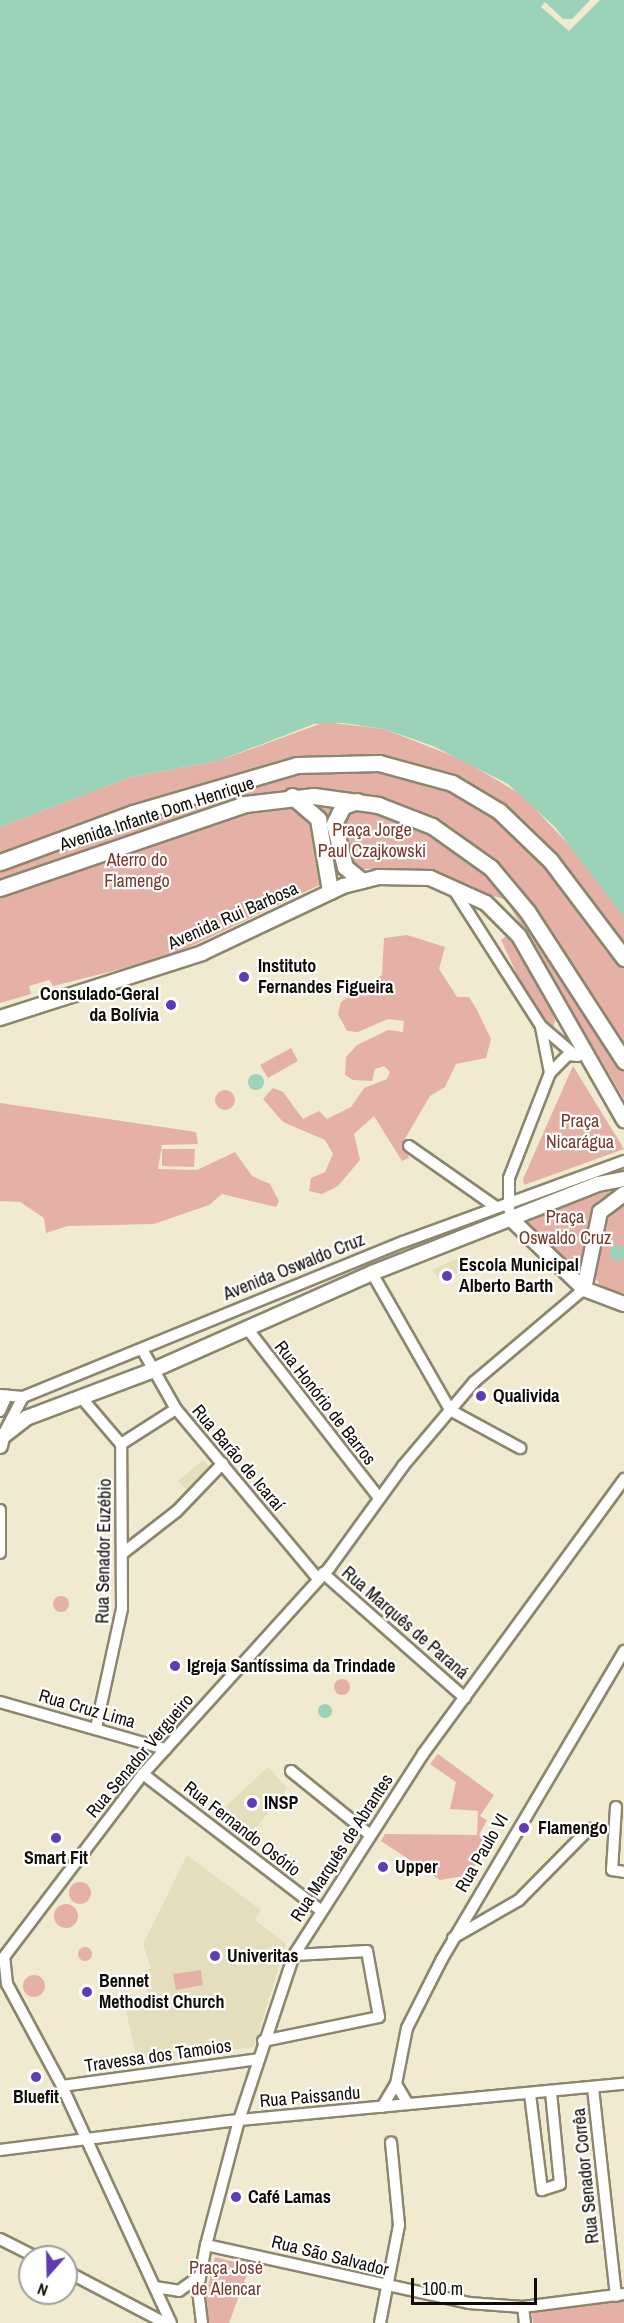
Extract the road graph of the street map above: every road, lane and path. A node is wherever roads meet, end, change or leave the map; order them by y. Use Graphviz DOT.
graph roads {
  1 [pos="292,796"];
  2 [pos="359,800"];
  3 [pos="0,862"];
  4 [pos="361,880"];
  5 [pos="448,883"];
  6 [pos="0,888"];
  7 [pos="330,891"];
  8 [pos="624,958"];
  9 [pos="0,1018"];
  10 [pos="541,1026"];
  11 [pos="572,1055"];
  12 [pos="549,1056"];
  13 [pos="624,1059"];
  14 [pos="589,1061"];
  15 [pos="550,1073"];
  16 [pos="624,1120"];
  17 [pos="408,1146"];
  18 [pos="624,1161"];
  19 [pos="624,1179"];
  20 [pos="624,1194"];
  21 [pos="495,1207"];
  22 [pos="509,1212"];
  23 [pos="372,1273"];
  24 [pos="584,1289"];
  25 [pos="624,1304"];
  26 [pos="246,1327"];
  27 [pos="143,1351"];
  28 [pos="151,1371"];
  29 [pos="4,1395"];
  30 [pos="80,1396"];
  31 [pos="23,1397"];
  32 [pos="176,1409"];
  33 [pos="450,1410"];
  34 [pos="0,1411"];
  35 [pos="1,1442"];
  36 [pos="121,1444"];
  37 [pos="520,1448"];
  38 [pos="223,1463"];
  39 [pos="624,1479"];
  40 [pos="379,1498"];
  41 [pos="0,1510"];
  42 [pos="0,1553"];
  43 [pos="123,1553"];
  44 [pos="321,1576"];
  45 [pos="624,1651"];
  46 [pos="465,1698"];
  47 [pos="0,1702"];
  48 [pos="96,1728"];
  49 [pos="165,1749"];
  50 [pos="291,1771"];
  51 [pos="143,1774"];
  52 [pos="616,1807"];
  53 [pos="589,1829"];
  54 [pos="370,1835"];
  55 [pos="624,1872"];
  56 [pos="320,1910"];
  57 [pos="453,1938"];
  58 [pos="294,1955"];
  59 [pos="2,1958"];
  60 [pos="3,1981"];
  61 [pos="263,2042"];
  62 [pos="258,2059"];
  63 [pos="396,2084"];
  64 [pos="624,2084"];
  65 [pos="62,2086"];
  66 [pos="593,2088"];
  67 [pos="551,2092"];
  68 [pos="530,2094"];
  69 [pos="408,2104"];
  70 [pos="382,2107"];
  71 [pos="239,2120"];
  72 [pos="87,2140"];
  73 [pos="391,2142"];
  74 [pos="0,2150"];
  75 [pos="0,2239"];
  76 [pos="206,2245"];
  77 [pos="18,2248"];
  78 [pos="200,2276"];
  79 [pos="78,2277"];
  80 [pos="154,2285"];
  81 [pos="389,2288"];
  82 [pos="620,2295"];
  83 [pos="140,2307"];
  84 [pos="523,2307"];
  85 [pos="165,2323"];
  86 [pos="171,2323"];
  87 [pos="202,2323"];
  88 [pos="380,2323"];
  89 [pos="525,2323"];
  1 -- 2 [label="highway, Avenida Infante Dom Henrique"];
  1 -- 6 [label="highway, Avenida Infante Dom Henrique"];
  1 -- 7 [label="highway"];
  2 -- 4 [label="highway"];
  2 -- 13 [label="highway, Avenida Infante Dom Henrique"];
  3 -- 8 [label="highway, Avenida Infante Dom Henrique"];
  4 -- 5 [label="main road, Avenida Rui Barbosa"];
  4 -- 7 [label="main road, Avenida Rui Barbosa"];
  5 -- 10 [label="street"];
  5 -- 14 [label="main road, Avenida Rui Barbosa"];
  7 -- 9 [label="main road, Avenida Rui Barbosa"];
  10 -- 11 [label="street"];
  10 -- 12 [label="street"];
  11 -- 12 [label="street"];
  11 -- 14 [label="street"];
  11 -- 15 [label="street"];
  12 -- 15 [label="street"];
  14 -- 16 [label="main road, Avenida Rui Barbosa"];
  15 -- 22 [label="street"];
  17 -- 21 [label="street"];
  18 -- 22 [label="street, Avenida Oswaldo Cruz"];
  19 -- 22 [label="main road, Avenida Oswaldo Cruz"];
  20 -- 24 [label="main road"];
  21 -- 22 [label="street, Avenida Oswaldo Cruz"];
  21 -- 27 [label="street, Avenida Oswaldo Cruz"];
  22 -- 23 [label="main road, Avenida Oswaldo Cruz"];
  22 -- 24 [label="main road"];
  23 -- 26 [label="main road, Avenida Oswaldo Cruz"];
  23 -- 33 [label="street"];
  24 -- 25 [label="main road"];
  24 -- 33 [label="street, Rua Senador Vergueiro"];
  26 -- 28 [label="main road, Avenida Oswaldo Cruz"];
  26 -- 40 [label="street, Rua Honório de Barros"];
  27 -- 28 [label="street, Rua Barão de Icaraí"];
  27 -- 31 [label="street, Avenida Oswaldo Cruz"];
  28 -- 30 [label="main road, Avenida Oswaldo Cruz"];
  28 -- 32 [label="street, Rua Barão de Icaraí"];
  29 -- 31 [label="street"];
  29 -- 34 [label="street"];
  30 -- 35 [label="main road, Avenida Oswaldo Cruz"];
  30 -- 36 [label="street"];
  31 -- 35 [label="street, Avenida Oswaldo Cruz"];
  32 -- 36 [label="street"];
  32 -- 38 [label="street, Rua Barão de Icaraí"];
  33 -- 37 [label="street"];
  33 -- 40 [label="street, Rua Senador Vergueiro"];
  36 -- 43 [label="street, Rua Senador Euzébio"];
  38 -- 43 [label="street"];
  38 -- 44 [label="street, Rua Barão de Icaraí"];
  39 -- 46 [label="street, Rua Marquês de Abrantes"];
  40 -- 44 [label="street, Rua Senador Vergueiro"];
  41 -- 42 [label="street"];
  43 -- 48 [label="street, Rua Senador Euzébio"];
  44 -- 46 [label="street, Rua Marquês de Paraná"];
  44 -- 49 [label="street, Rua Senador Vergueiro"];
  45 -- 57 [label="street, Rua Paulo VI"];
  46 -- 54 [label="street, Rua Marquês de Abrantes"];
  47 -- 48 [label="street, Rua Cruz Lima"];
  48 -- 49 [label="street, Rua Cruz Lima"];
  49 -- 51 [label="street, Rua Senador Vergueiro"];
  50 -- 54 [label="street"];
  51 -- 56 [label="street, Rua Fernando Osório"];
  51 -- 59 [label="street, Rua Senador Vergueiro"];
  52 -- 55 [label="street"];
  53 -- 57 [label="street"];
  54 -- 56 [label="street, Rua Marquês de Abrantes"];
  56 -- 58 [label="street, Rua Marquês de Abrantes"];
  57 -- 63 [label="street, Rua Paulo VI"];
  58 -- 61 [label="street, Rua Marquês de Abrantes"];
  58 -- 61 [label="street"];
  59 -- 60 [label="street, Rua Senador Vergueiro"];
  60 -- 65 [label="street, Rua Senador Vergueiro"];
  61 -- 62 [label="street, Rua Marquês de Abrantes"];
  62 -- 65 [label="street, Travessa dos Tamoios"];
  62 -- 71 [label="street, Rua Marquês de Abrantes"];
  63 -- 69 [label="street"];
  63 -- 70 [label="street, Rua Paulo VI"];
  64 -- 66 [label="street, Rua Paissandu"];
  65 -- 72 [label="street, Rua Senador Vergueiro"];
  66 -- 67 [label="street, Rua Paissandu"];
  66 -- 82 [label="street, Rua Senador Corrêa"];
  67 -- 68 [label="street, Rua Paissandu"];
  67 -- 68 [label="street"];
  68 -- 69 [label="street, Rua Paissandu"];
  69 -- 70 [label="street, Rua Paissandu"];
  70 -- 71 [label="street, Rua Paissandu"];
  71 -- 72 [label="street, Rua Paissandu"];
  71 -- 76 [label="street, Rua Marquês de Abrantes"];
  72 -- 74 [label="street, Rua Paissandu"];
  72 -- 80 [label="street, Rua Senador Vergueiro"];
  73 -- 81 [label="street"];
  75 -- 77 [label="street"];
  76 -- 78 [label="street, Rua Marquês de Abrantes"];
  76 -- 81 [label="street, Rua São Salvador"];
  78 -- 80 [label="street"];
  78 -- 87 [label="street, Rua Marquês de Abrantes"];
  79 -- 83 [label="street"];
  80 -- 83 [label="street"];
  80 -- 86 [label="street, Rua Senador Vergueiro"];
  81 -- 84 [label="street, Rua São Salvador"];
  81 -- 88 [label="street"];
  82 -- 84 [label="street, Rua São Salvador"];
  83 -- 85 [label="street"];
  84 -- 89 [label="street"];
}
